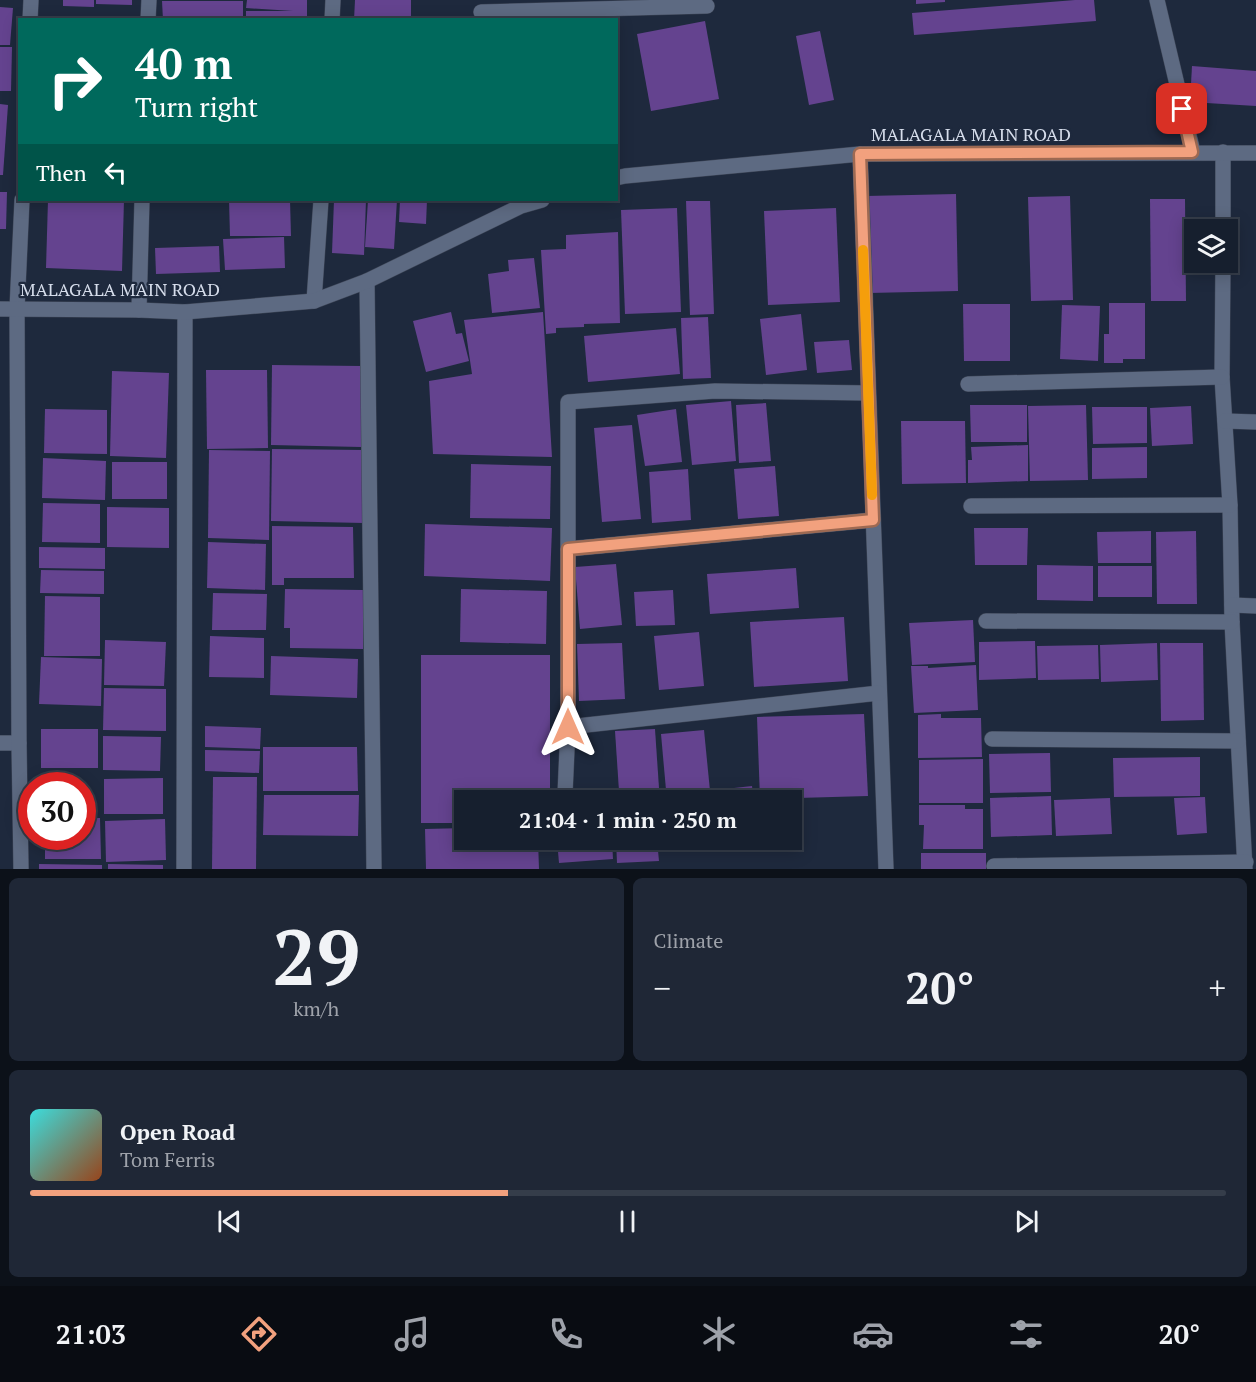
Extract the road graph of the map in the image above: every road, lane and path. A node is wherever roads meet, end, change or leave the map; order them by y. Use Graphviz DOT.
graph roads {
  1 [pos="31,0"];
  2 [pos="148,0"];
  3 [pos="333,0"];
  4 [pos="1156,0"];
  5 [pos="707,6"];
  6 [pos="481,10"];
  7 [pos="30,18"];
  8 [pos="148,18"];
  9 [pos="332,18"];
  10 [pos="1192,152"];
  11 [pos="1223,152"];
  12 [pos="1256,153"];
  13 [pos="860,154"];
  14 [pos="618,178"];
  15 [pos="22,201"];
  16 [pos="142,201"];
  17 [pos="321,201"];
  18 [pos="521,202"];
  19 [pos="1223,219"];
  20 [pos="1223,273"];
  21 [pos="367,281"];
  22 [pos="314,302"];
  23 [pos="0,309"];
  24 [pos="17,309"];
  25 [pos="139,310"];
  26 [pos="184,312"];
  27 [pos="1222,377"];
  28 [pos="968,384"];
  29 [pos="868,393"];
  30 [pos="1225,421"];
  31 [pos="1256,422"];
  32 [pos="1230,505"];
  33 [pos="971,506"];
  34 [pos="873,520"];
  35 [pos="568,549"];
  36 [pos="1232,605"];
  37 [pos="1256,606"];
  38 [pos="986,621"];
  39 [pos="1232,622"];
  40 [pos="879,693"];
  41 [pos="568,727"];
  42 [pos="992,739"];
  43 [pos="1238,741"];
  44 [pos="0,743"];
  45 [pos="19,743"];
  46 [pos="565,790"];
  47 [pos="1248,795"];
  48 [pos="1246,865"];
  49 [pos="994,866"];
  50 [pos="21,869"];
  51 [pos="184,869"];
  52 [pos="374,869"];
  53 [pos="886,869"];
  1 -- 7 [label="street"];
  2 -- 8 [label="street"];
  3 -- 9 [label="street"];
  4 -- 10 [label="street"];
  5 -- 6 [label="street"];
  10 -- 11 [label="street, MALAGALA MAIN ROAD"];
  10 -- 13 [label="street, MALAGALA MAIN ROAD"];
  11 -- 12 [label="street, MALAGALA MAIN ROAD"];
  11 -- 19 [label="street"];
  13 -- 14 [label="street, MALAGALA MAIN ROAD"];
  13 -- 29 [label="street"];
  15 -- 24 [label="street"];
  16 -- 25 [label="street"];
  17 -- 22 [label="street"];
  18 -- 21 [label="street, MALAGALA MAIN ROAD"];
  20 -- 27 [label="street"];
  21 -- 22 [label="street, MALAGALA MAIN ROAD"];
  21 -- 52 [label="street"];
  22 -- 26 [label="street, MALAGALA MAIN ROAD"];
  23 -- 24 [label="street, MALAGALA MAIN ROAD"];
  24 -- 25 [label="street, MALAGALA MAIN ROAD"];
  24 -- 45 [label="street"];
  25 -- 26 [label="street, MALAGALA MAIN ROAD"];
  26 -- 51 [label="street"];
  27 -- 28 [label="street"];
  27 -- 30 [label="street"];
  29 -- 34 [label="street"];
  29 -- 35 [label="street"];
  30 -- 31 [label="street"];
  30 -- 32 [label="street"];
  32 -- 33 [label="street"];
  32 -- 36 [label="street"];
  34 -- 35 [label="street"];
  34 -- 40 [label="street"];
  35 -- 41 [label="street"];
  36 -- 37 [label="street"];
  36 -- 39 [label="street"];
  38 -- 39 [label="street"];
  39 -- 43 [label="street"];
  40 -- 41 [label="street"];
  40 -- 53 [label="street"];
  41 -- 46 [label="street"];
  42 -- 43 [label="street"];
  43 -- 47 [label="street"];
  44 -- 45 [label="street"];
  45 -- 50 [label="street"];
  47 -- 48 [label="street"];
  48 -- 49 [label="street"];
}
